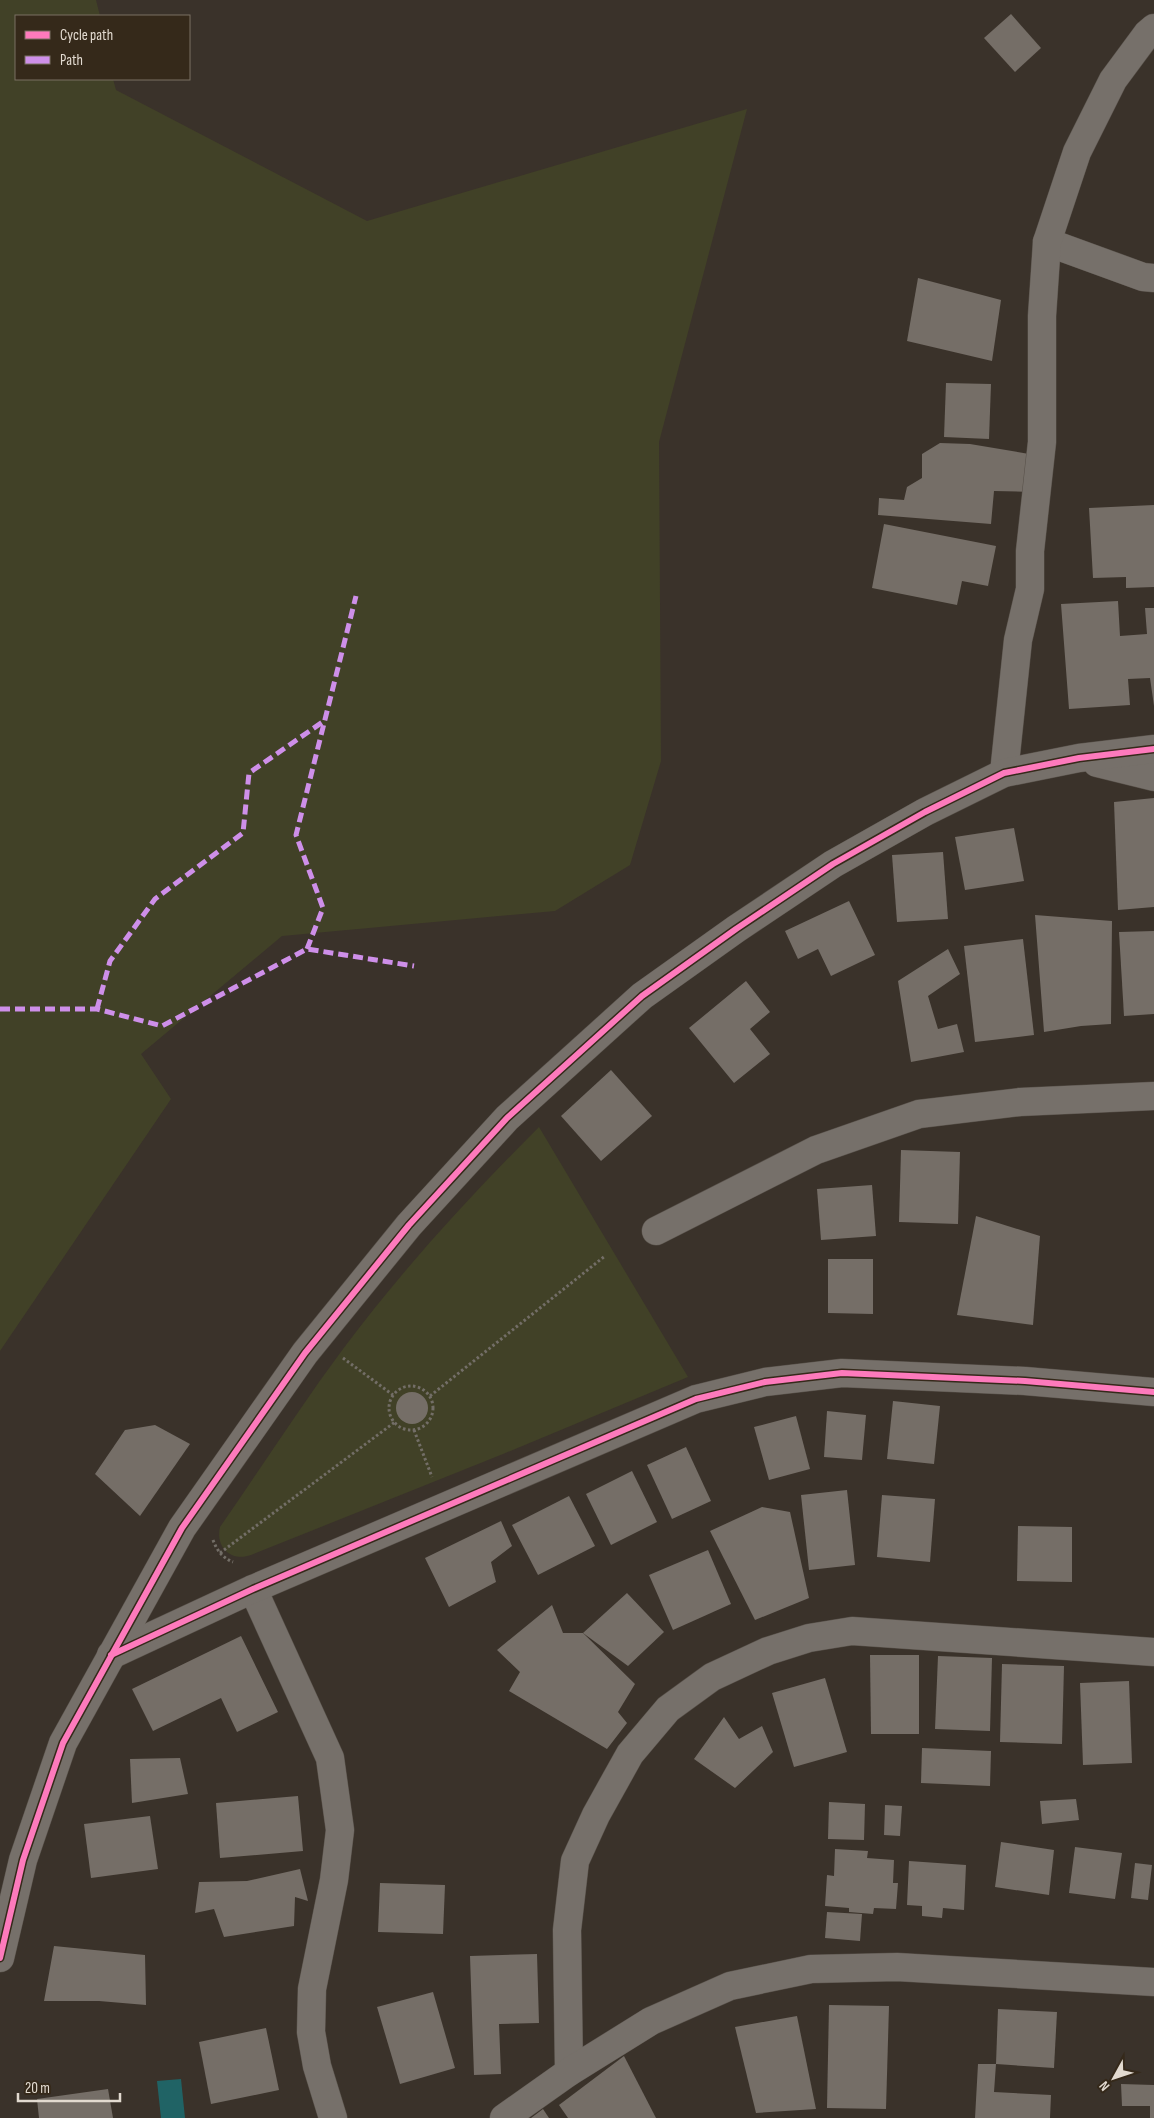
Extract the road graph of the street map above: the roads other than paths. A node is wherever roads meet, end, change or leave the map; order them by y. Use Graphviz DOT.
graph roads {
  1 [pos="1154,28"];
  2 [pos="1047,242"];
  3 [pos="1154,278"];
  4 [pos="1154,750"];
  5 [pos="1079,758"];
  6 [pos="1004,773"];
  7 [pos="1154,777"];
  8 [pos="1154,1096"];
  9 [pos="656,1231"];
  10 [pos="1154,1392"];
  11 [pos="253,1589"];
  12 [pos="1154,1652"];
  13 [pos="111,1655"];
  14 [pos="0,1958"];
  15 [pos="1154,1982"];
  16 [pos="570,2072"];
  17 [pos="333,2118"];
  18 [pos="504,2118"];
  1 -- 2 [label="street"];
  2 -- 3 [label="street"];
  2 -- 6 [label="street"];
  4 -- 5 [label="street"];
  5 -- 6 [label="street"];
  5 -- 7 [label="street"];
  6 -- 13 [label="street"];
  8 -- 9 [label="street"];
  10 -- 11 [label="street"];
  11 -- 13 [label="street"];
  11 -- 17 [label="street"];
  12 -- 16 [label="street"];
  13 -- 14 [label="street"];
  15 -- 16 [label="street"];
  16 -- 18 [label="street"];
}
